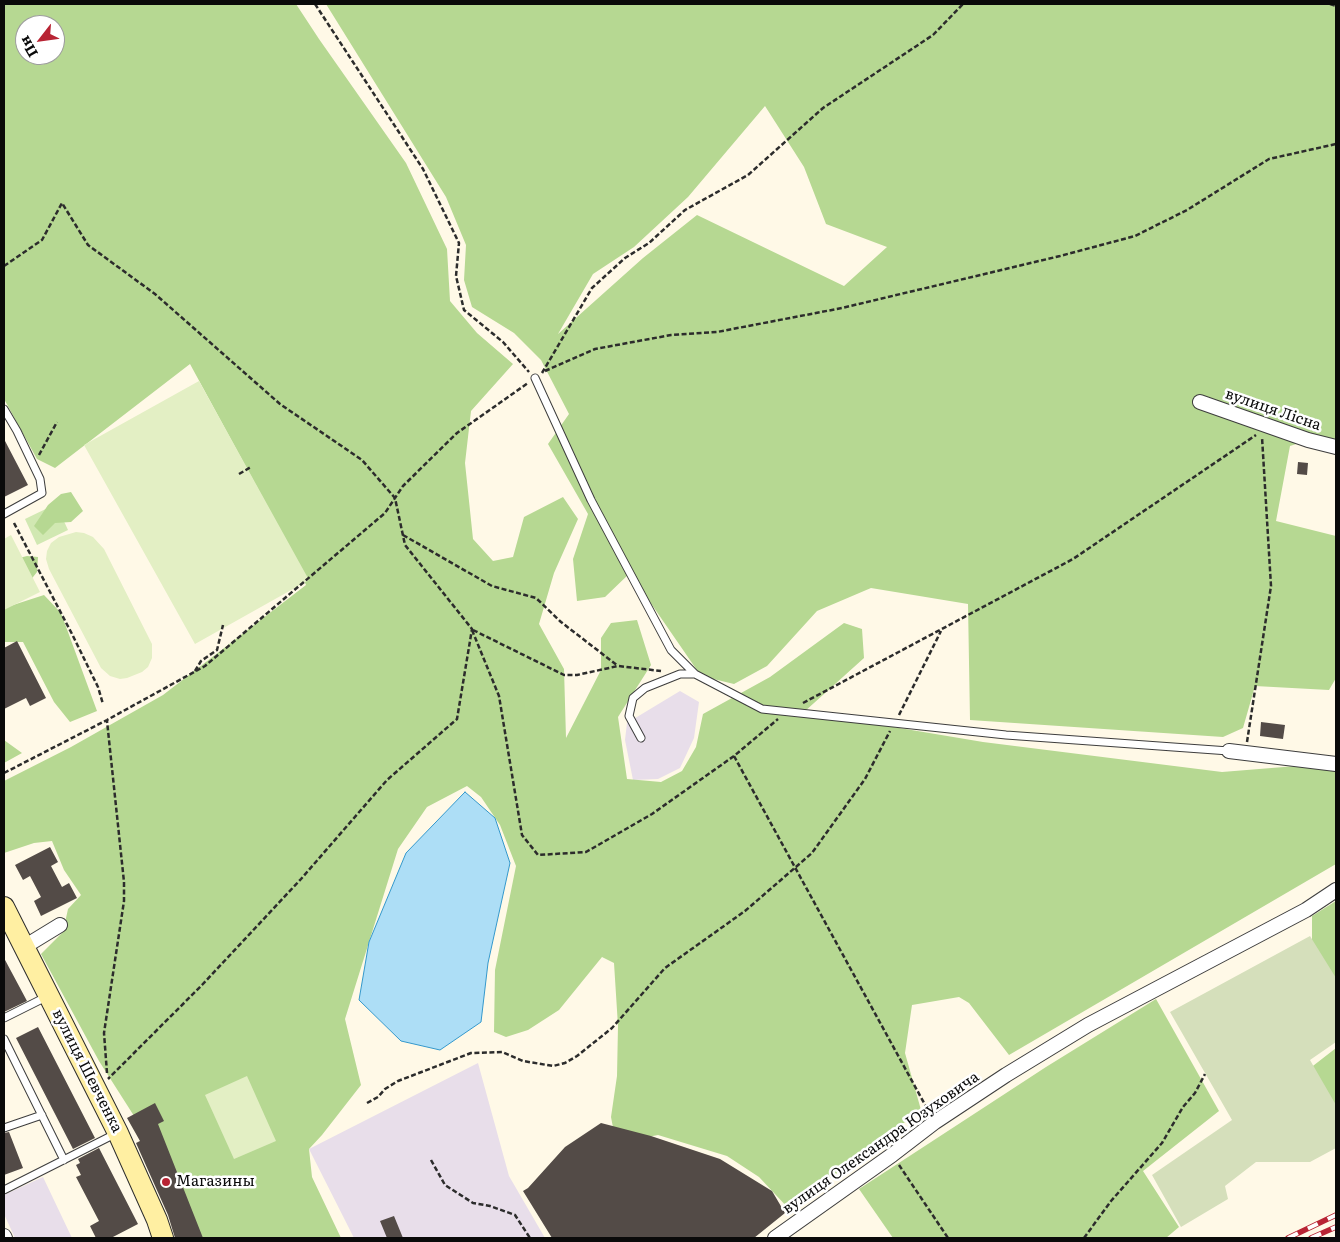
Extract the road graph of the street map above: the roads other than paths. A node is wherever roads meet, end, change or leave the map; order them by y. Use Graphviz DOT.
graph roads {
  1 [pos="534,378"];
  2 [pos="1200,402"];
  3 [pos="4,409"];
  4 [pos="1336,447"];
  5 [pos="4,514"];
  6 [pos="695,674"];
  7 [pos="641,738"];
  8 [pos="1229,751"];
  9 [pos="1336,764"];
  10 [pos="1336,890"];
  11 [pos="4,907"];
  12 [pos="60,925"];
  13 [pos="24,947"];
  14 [pos="49,996"];
  15 [pos="4,1018"];
  16 [pos="4,1039"];
  17 [pos="42,1115"];
  18 [pos="4,1128"];
  19 [pos="118,1132"];
  20 [pos="64,1160"];
  21 [pos="4,1190"];
  22 [pos="163,1238"];
  23 [pos="775,1238"];
  1 -- 6 [label="lane"];
  2 -- 4 [label="street, вулиця Лісна"];
  3 -- 5 [label="lane"];
  6 -- 7 [label="lane"];
  6 -- 8 [label="lane"];
  8 -- 9 [label="street"];
  10 -- 23 [label="street, вулиця Олександра Юзуховича"];
  11 -- 13 [label="street, вулиця Шевченка"];
  12 -- 13 [label="street"];
  13 -- 14 [label="street, вулиця Шевченка"];
  14 -- 15 [label="lane"];
  14 -- 19 [label="street, вулиця Шевченка"];
  16 -- 17 [label="lane"];
  17 -- 18 [label="lane"];
  17 -- 20 [label="lane"];
  19 -- 20 [label="lane"];
  19 -- 22 [label="street, вулиця Шевченка"];
  20 -- 21 [label="lane"];
}
